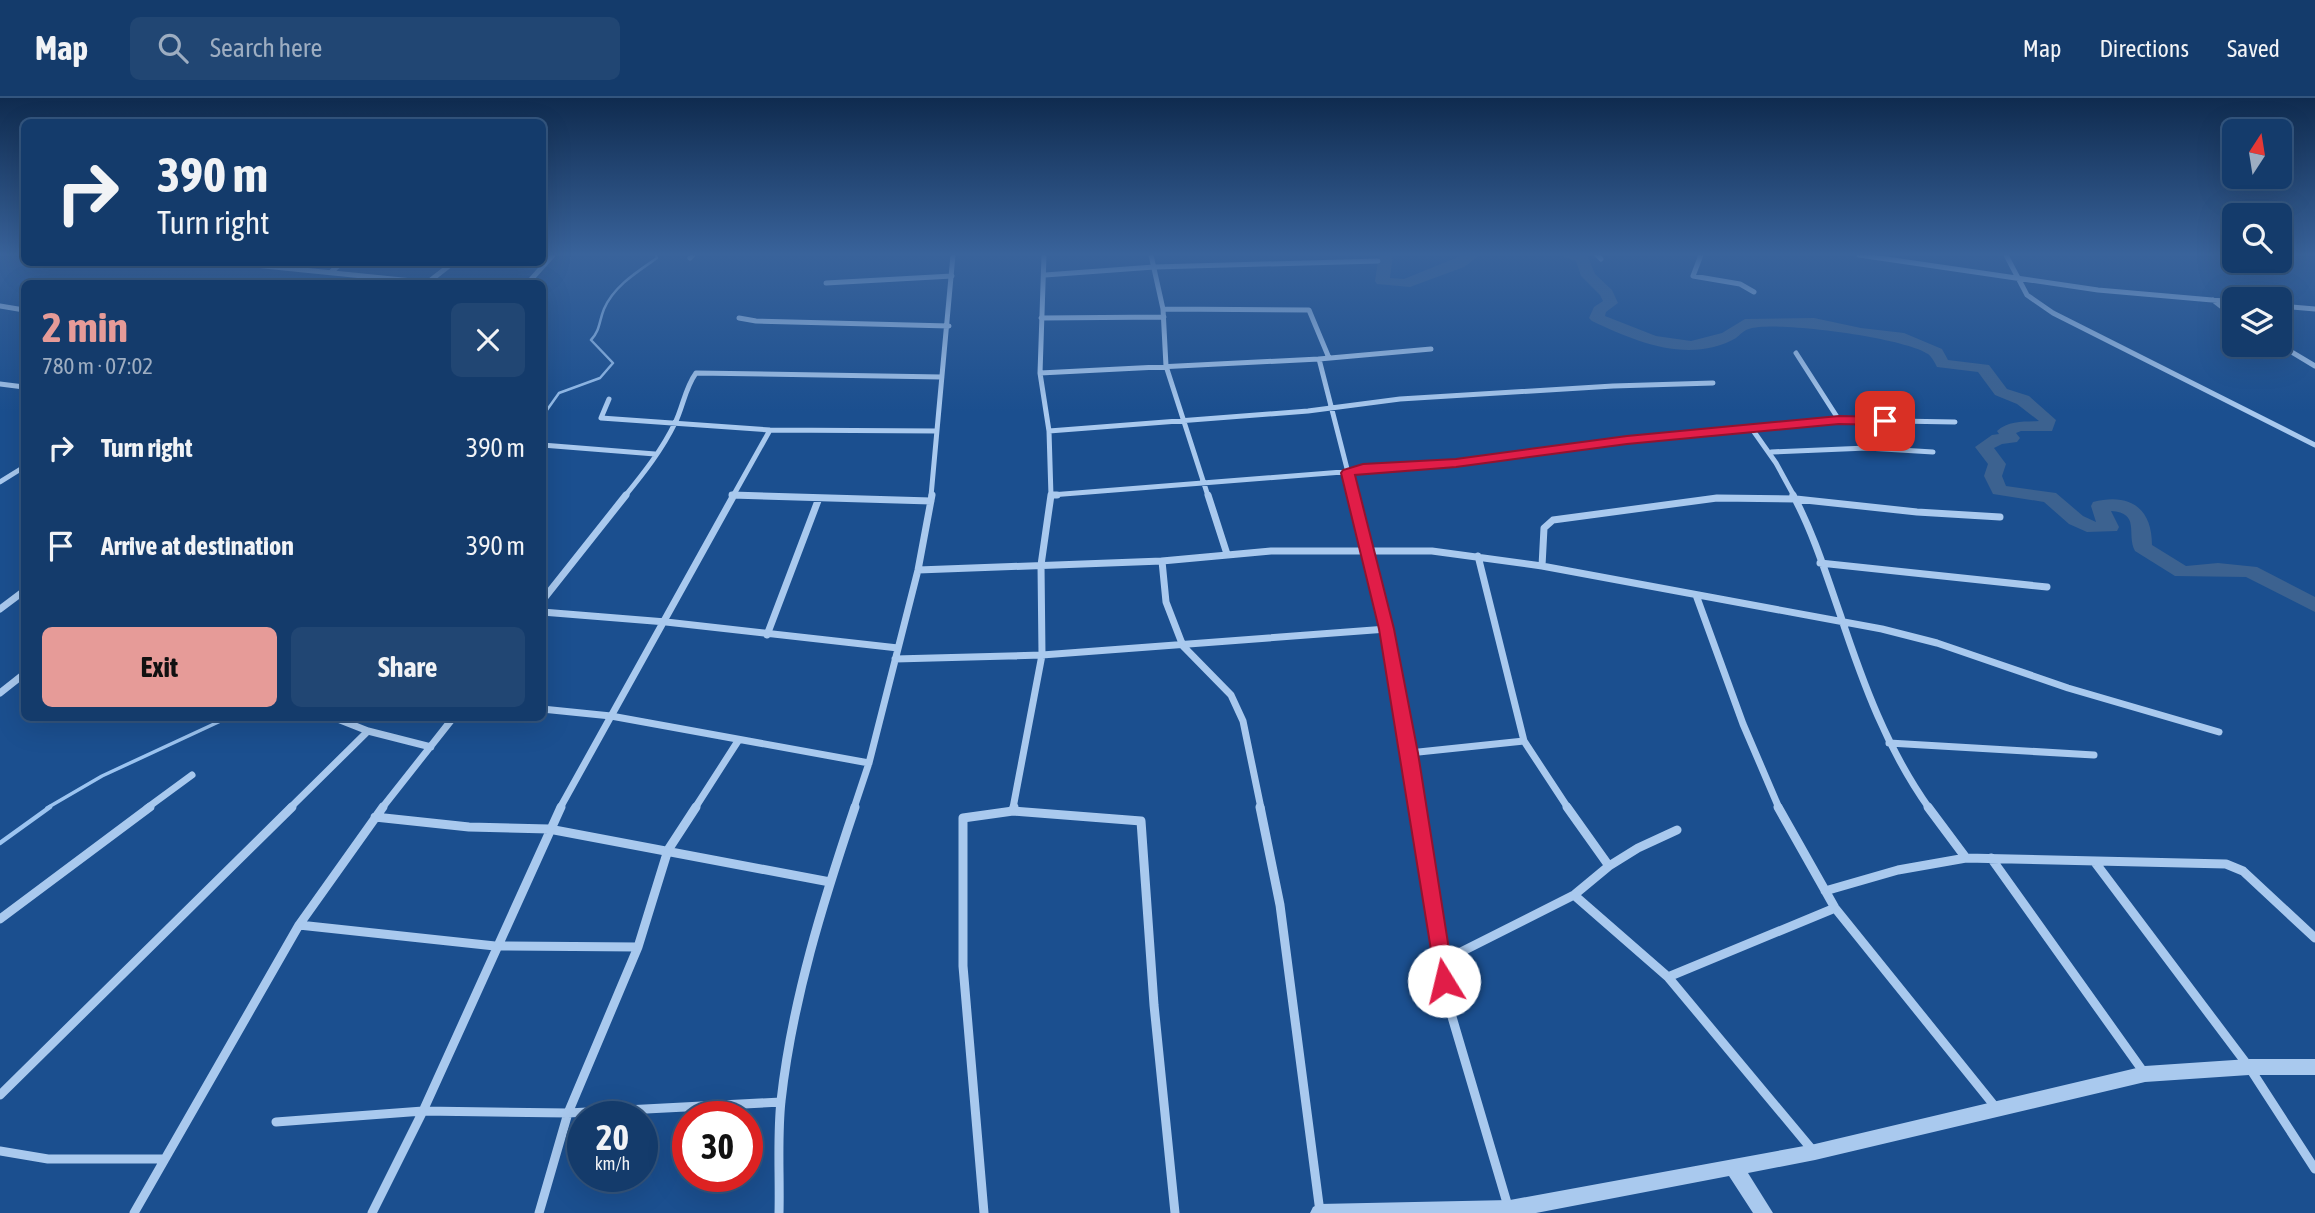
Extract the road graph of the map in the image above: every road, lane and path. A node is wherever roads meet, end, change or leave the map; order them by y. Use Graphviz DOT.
graph roads {
  1 [pos="950,307"];
  2 [pos="1042,307"];
  3 [pos="1163,307"];
  4 [pos="2044,307"];
  5 [pos="2292,307"];
  6 [pos="2315,309"];
  7 [pos="1164,313"];
  8 [pos="739,318"];
  9 [pos="1041,318"];
  10 [pos="949,326"];
  11 [pos="1431,349"];
  12 [pos="2292,352"];
  13 [pos="1796,354"];
  14 [pos="1329,358"];
  15 [pos="1318,359"];
  16 [pos="1166,366"];
  17 [pos="2315,366"];
  18 [pos="1040,373"];
  19 [pos="942,377"];
  20 [pos="1713,383"];
  21 [pos="0,384"];
  22 [pos="21,387"];
  23 [pos="609,399"];
  24 [pos="1330,408"];
  25 [pos="1839,420"];
  26 [pos="1184,421"];
  27 [pos="1955,422"];
  28 [pos="675,423"];
  29 [pos="1752,429"];
  30 [pos="770,430"];
  31 [pos="937,430"];
  32 [pos="1049,431"];
  33 [pos="2315,445"];
  34 [pos="546,446"];
  35 [pos="1771,452"];
  36 [pos="1934,452"];
  37 [pos="655,454"];
  38 [pos="21,469"];
  39 [pos="1348,473"];
  40 [pos="0,482"];
  41 [pos="1205,485"];
  42 [pos="732,495"];
  43 [pos="1051,495"];
  44 [pos="819,498"];
  45 [pos="1796,499"];
  46 [pos="931,501"];
  47 [pos="2000,517"];
  48 [pos="1367,549"];
  49 [pos="1227,554"];
  50 [pos="1478,556"];
  51 [pos="1162,561"];
  52 [pos="1820,564"];
  53 [pos="1041,565"];
  54 [pos="1542,566"];
  55 [pos="918,570"];
  56 [pos="2047,587"];
  57 [pos="21,593"];
  58 [pos="1696,595"];
  59 [pos="546,596"];
  60 [pos="0,609"];
  61 [pos="546,612"];
  62 [pos="1841,621"];
  63 [pos="666,622"];
  64 [pos="1387,629"];
  65 [pos="767,635"];
  66 [pos="1183,646"];
  67 [pos="898,648"];
  68 [pos="1042,655"];
  69 [pos="895,659"];
  70 [pos="21,676"];
  71 [pos="0,693"];
  72 [pos="546,709"];
  73 [pos="611,716"];
  74 [pos="343,721"];
  75 [pos="451,721"];
  76 [pos="368,731"];
  77 [pos="2220,732"];
  78 [pos="738,741"];
  79 [pos="1524,741"];
  80 [pos="1889,743"];
  81 [pos="430,747"];
  82 [pos="1409,753"];
  83 [pos="2094,755"];
  84 [pos="869,763"];
  85 [pos="192,775"];
  86 [pos="1013,811"];
  87 [pos="375,817"];
  88 [pos="549,829"];
  89 [pos="1676,830"];
  90 [pos="668,850"];
  91 [pos="1966,858"];
  92 [pos="1991,858"];
  93 [pos="2094,861"];
  94 [pos="1609,866"];
  95 [pos="830,882"];
  96 [pos="1825,891"];
  97 [pos="1574,895"];
  98 [pos="1835,908"];
  99 [pos="0,919"];
  100 [pos="299,925"];
  101 [pos="2315,938"];
  102 [pos="495,946"];
  103 [pos="638,947"];
  104 [pos="1441,962"];
  105 [pos="1668,977"];
  106 [pos="2249,1067"];
  107 [pos="2315,1067"];
  108 [pos="2146,1074"];
  109 [pos="0,1095"];
  110 [pos="573,1101"];
  111 [pos="781,1102"];
  112 [pos="658,1108"];
  113 [pos="1998,1110"];
  114 [pos="423,1111"];
  115 [pos="567,1113"];
  116 [pos="567,1116"];
  117 [pos="276,1122"];
  118 [pos="0,1151"];
  119 [pos="1815,1152"];
  120 [pos="165,1159"];
  121 [pos="1734,1168"];
  122 [pos="2315,1169"];
  123 [pos="1510,1211"];
  124 [pos="134,1213"];
  125 [pos="372,1213"];
  126 [pos="539,1213"];
  127 [pos="779,1213"];
  128 [pos="984,1213"];
  129 [pos="1175,1213"];
  130 [pos="1319,1213"];
  131 [pos="1763,1213"];
  1 -- 10 [label="street"];
  2 -- 9 [label="street"];
  3 -- 7 [label="street"];
  4 -- 33 [label="street"];
  5 -- 6 [label="street"];
  7 -- 9 [label="street"];
  7 -- 14 [label="street"];
  7 -- 16 [label="street"];
  8 -- 10 [label="street"];
  9 -- 18 [label="street"];
  10 -- 19 [label="street"];
  11 -- 14 [label="street"];
  12 -- 17 [label="street"];
  13 -- 25 [label="street"];
  14 -- 15 [label="street"];
  15 -- 16 [label="street"];
  15 -- 24 [label="street"];
  16 -- 18 [label="street"];
  16 -- 26 [label="street"];
  18 -- 32 [label="street"];
  19 -- 28 [label="street"];
  19 -- 31 [label="street"];
  20 -- 24 [label="street"];
  21 -- 22 [label="street"];
  23 -- 28 [label="street"];
  24 -- 26 [label="street"];
  24 -- 39 [label="street"];
  25 -- 27 [label="street"];
  25 -- 29 [label="street"];
  26 -- 32 [label="street"];
  26 -- 41 [label="street"];
  28 -- 30 [label="street"];
  28 -- 37 [label="street"];
  29 -- 35 [label="street"];
  29 -- 39 [label="street"];
  30 -- 31 [label="street"];
  30 -- 42 [label="street"];
  31 -- 46 [label="street"];
  32 -- 43 [label="street"];
  34 -- 37 [label="street"];
  35 -- 36 [label="street"];
  35 -- 45 [label="street"];
  37 -- 59 [label="street"];
  38 -- 40 [label="street"];
  39 -- 41 [label="street"];
  39 -- 48 [label="street"];
  41 -- 43 [label="street"];
  41 -- 49 [label="street"];
  42 -- 44 [label="street"];
  42 -- 63 [label="street"];
  43 -- 53 [label="street"];
  44 -- 46 [label="street"];
  44 -- 65 [label="street"];
  45 -- 47 [label="street"];
  45 -- 52 [label="street"];
  45 -- 54 [label="street"];
  46 -- 55 [label="street"];
  48 -- 49 [label="street"];
  48 -- 50 [label="street"];
  48 -- 64 [label="street"];
  49 -- 51 [label="street"];
  50 -- 54 [label="street"];
  50 -- 79 [label="street"];
  51 -- 53 [label="street"];
  51 -- 66 [label="street"];
  52 -- 56 [label="street"];
  52 -- 62 [label="street"];
  53 -- 55 [label="street"];
  53 -- 68 [label="street"];
  54 -- 58 [label="street"];
  55 -- 67 [label="street"];
  57 -- 60 [label="street"];
  58 -- 62 [label="street"];
  58 -- 96 [label="street"];
  61 -- 63 [label="street"];
  62 -- 77 [label="street"];
  62 -- 80 [label="street"];
  63 -- 65 [label="street"];
  63 -- 73 [label="street"];
  64 -- 66 [label="street"];
  64 -- 82 [label="street"];
  65 -- 67 [label="street"];
  66 -- 68 [label="street"];
  66 -- 130 [label="street"];
  67 -- 69 [label="street"];
  68 -- 69 [label="street"];
  68 -- 86 [label="street"];
  69 -- 84 [label="street"];
  70 -- 71 [label="street"];
  72 -- 73 [label="street"];
  73 -- 78 [label="street"];
  73 -- 88 [label="street"];
  74 -- 76 [label="street"];
  75 -- 81 [label="street"];
  76 -- 81 [label="street"];
  76 -- 109 [label="street"];
  78 -- 84 [label="street"];
  78 -- 90 [label="street"];
  79 -- 82 [label="street"];
  79 -- 94 [label="street"];
  80 -- 83 [label="street"];
  80 -- 91 [label="street"];
  81 -- 87 [label="street"];
  82 -- 104 [label="street"];
  84 -- 95 [label="street"];
  85 -- 99 [label="street"];
  86 -- 128 [label="street"];
  86 -- 129 [label="street"];
  87 -- 88 [label="street"];
  87 -- 100 [label="street"];
  88 -- 90 [label="street"];
  88 -- 102 [label="street"];
  89 -- 94 [label="street"];
  90 -- 95 [label="street"];
  90 -- 103 [label="street"];
  91 -- 92 [label="street"];
  91 -- 96 [label="street"];
  92 -- 93 [label="street"];
  92 -- 108 [label="street"];
  93 -- 101 [label="street"];
  93 -- 106 [label="street"];
  94 -- 97 [label="street"];
  95 -- 111 [label="street"];
  96 -- 98 [label="street"];
  97 -- 104 [label="street"];
  97 -- 105 [label="street"];
  98 -- 105 [label="street"];
  98 -- 113 [label="street"];
  100 -- 102 [label="street"];
  100 -- 120 [label="street"];
  102 -- 103 [label="street"];
  102 -- 114 [label="street"];
  103 -- 110 [label="street"];
  104 -- 123 [label="street"];
  105 -- 119 [label="street"];
  106 -- 107 [label="street"];
  106 -- 108 [label="street"];
  106 -- 122 [label="street"];
  108 -- 113 [label="street"];
  111 -- 112 [label="street"];
  111 -- 127 [label="street"];
  113 -- 119 [label="street"];
  114 -- 115 [label="street"];
  114 -- 117 [label="street"];
  114 -- 125 [label="street"];
  116 -- 126 [label="street"];
  118 -- 120 [label="street"];
  119 -- 121 [label="street"];
  120 -- 124 [label="street"];
  121 -- 123 [label="street"];
  121 -- 131 [label="street"];
  123 -- 130 [label="street"];
}
